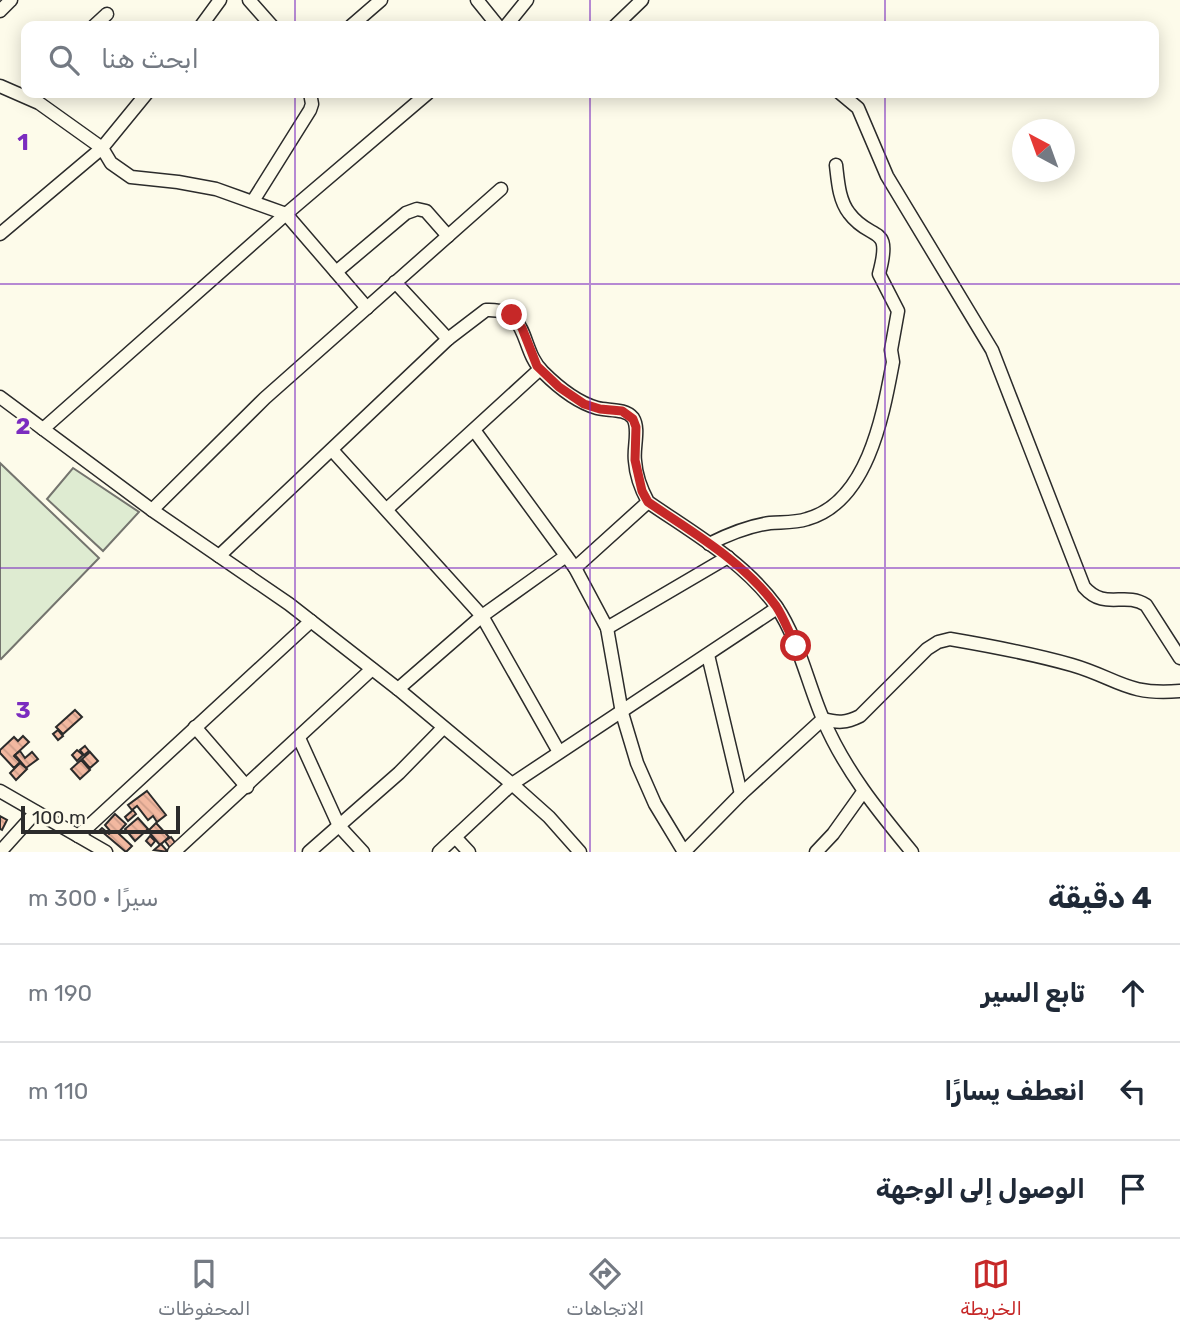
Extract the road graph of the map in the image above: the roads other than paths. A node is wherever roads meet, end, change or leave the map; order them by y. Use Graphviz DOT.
graph roads {
  1 [pos="11,0"];
  2 [pos="220,0"];
  3 [pos="249,0"];
  4 [pos="381,0"];
  5 [pos="477,0"];
  6 [pos="527,0"];
  7 [pos="642,0"];
  8 [pos="0,10"];
  9 [pos="107,14"];
  10 [pos="99,21"];
  11 [pos="205,21"];
  12 [pos="268,21"];
  13 [pos="357,21"];
  14 [pos="494,21"];
  15 [pos="514,21"];
  16 [pos="620,21"];
  17 [pos="0,86"];
  18 [pos="21,92"];
  19 [pos="42,98"];
  20 [pos="143,98"];
  21 [pos="311,98"];
  22 [pos="422,98"];
  23 [pos="847,98"];
  24 [pos="102,148"];
  25 [pos="836,165"];
  26 [pos="502,189"];
  27 [pos="253,201"];
  28 [pos="286,214"];
  29 [pos="0,216"];
  30 [pos="10,225"];
  31 [pos="0,234"];
  32 [pos="448,236"];
  33 [pos="336,272"];
  34 [pos="395,282"];
  35 [pos="367,308"];
  36 [pos="448,339"];
  37 [pos="540,369"];
  38 [pos="0,397"];
  39 [pos="43,429"];
  40 [pos="474,430"];
  41 [pos="332,450"];
  42 [pos="648,502"];
  43 [pos="387,509"];
  44 [pos="152,510"];
  45 [pos="709,544"];
  46 [pos="219,556"];
  47 [pos="566,556"];
  48 [pos="728,557"];
  49 [pos="575,568"];
  50 [pos="777,608"];
  51 [pos="482,616"];
  52 [pos="311,621"];
  53 [pos="607,628"];
  54 [pos="708,655"];
  55 [pos="1180,658"];
  56 [pos="372,669"];
  57 [pos="398,689"];
  58 [pos="1180,691"];
  59 [pos="622,713"];
  60 [pos="823,719"];
  61 [pos="195,727"];
  62 [pos="443,728"];
  63 [pos="299,738"];
  64 [pos="559,752"];
  65 [pos="512,784"];
  66 [pos="247,787"];
  67 [pos="0,791"];
  68 [pos="863,792"];
  69 [pos="741,794"];
  70 [pos="36,812"];
  71 [pos="339,826"];
  72 [pos="78,836"];
  73 [pos="455,837"];
  74 [pos="0,852"];
  75 [pos="106,852"];
  76 [pos="174,852"];
  77 [pos="309,852"];
  78 [pos="363,852"];
  79 [pos="439,852"];
  80 [pos="469,852"];
  81 [pos="580,852"];
  82 [pos="684,852"];
  83 [pos="816,852"];
  84 [pos="912,852"];
  1 -- 8 [label="street"];
  2 -- 11 [label="street"];
  3 -- 12 [label="street"];
  4 -- 13 [label="street"];
  5 -- 14 [label="street"];
  6 -- 15 [label="street"];
  7 -- 16 [label="street"];
  9 -- 10 [label="street"];
  17 -- 18 [label="street"];
  19 -- 24 [label="street"];
  20 -- 24 [label="street"];
  21 -- 27 [label="street"];
  22 -- 28 [label="street"];
  23 -- 55 [label="street"];
  24 -- 27 [label="street"];
  24 -- 30 [label="street"];
  25 -- 45 [label="street"];
  26 -- 32 [label="street"];
  27 -- 28 [label="street"];
  28 -- 33 [label="street"];
  28 -- 39 [label="street"];
  29 -- 30 [label="street"];
  30 -- 31 [label="street"];
  32 -- 33 [label="street"];
  32 -- 34 [label="street"];
  33 -- 35 [label="street"];
  34 -- 35 [label="street"];
  34 -- 36 [label="street"];
  35 -- 44 [label="street"];
  36 -- 37 [label="street"];
  36 -- 41 [label="street"];
  37 -- 40 [label="street"];
  37 -- 42 [label="street"];
  38 -- 39 [label="street"];
  39 -- 44 [label="street"];
  40 -- 43 [label="street"];
  40 -- 47 [label="street"];
  41 -- 43 [label="street"];
  41 -- 46 [label="street"];
  42 -- 45 [label="street"];
  42 -- 49 [label="street"];
  43 -- 51 [label="street"];
  44 -- 46 [label="street"];
  45 -- 48 [label="street"];
  46 -- 52 [label="street"];
  47 -- 49 [label="street"];
  47 -- 51 [label="street"];
  48 -- 50 [label="street"];
  48 -- 53 [label="street"];
  49 -- 53 [label="street"];
  50 -- 54 [label="street"];
  50 -- 60 [label="street"];
  51 -- 57 [label="street"];
  51 -- 64 [label="street"];
  52 -- 56 [label="street"];
  52 -- 61 [label="street"];
  53 -- 59 [label="street"];
  54 -- 59 [label="street"];
  54 -- 69 [label="street"];
  56 -- 57 [label="street"];
  56 -- 63 [label="street"];
  57 -- 62 [label="street"];
  58 -- 60 [label="street"];
  59 -- 64 [label="street"];
  59 -- 82 [label="street"];
  60 -- 68 [label="street"];
  60 -- 69 [label="street"];
  61 -- 66 [label="street"];
  61 -- 72 [label="street"];
  62 -- 65 [label="street"];
  62 -- 71 [label="street"];
  63 -- 66 [label="street"];
  63 -- 71 [label="street"];
  64 -- 65 [label="street"];
  65 -- 73 [label="street"];
  65 -- 81 [label="street"];
  66 -- 76 [label="street"];
  67 -- 70 [label="street"];
  68 -- 83 [label="street"];
  68 -- 84 [label="street"];
  69 -- 82 [label="street"];
  70 -- 72 [label="street"];
  70 -- 74 [label="street"];
  71 -- 77 [label="street"];
  71 -- 78 [label="street"];
  72 -- 75 [label="street"];
  73 -- 79 [label="street"];
  73 -- 80 [label="street"];
}
